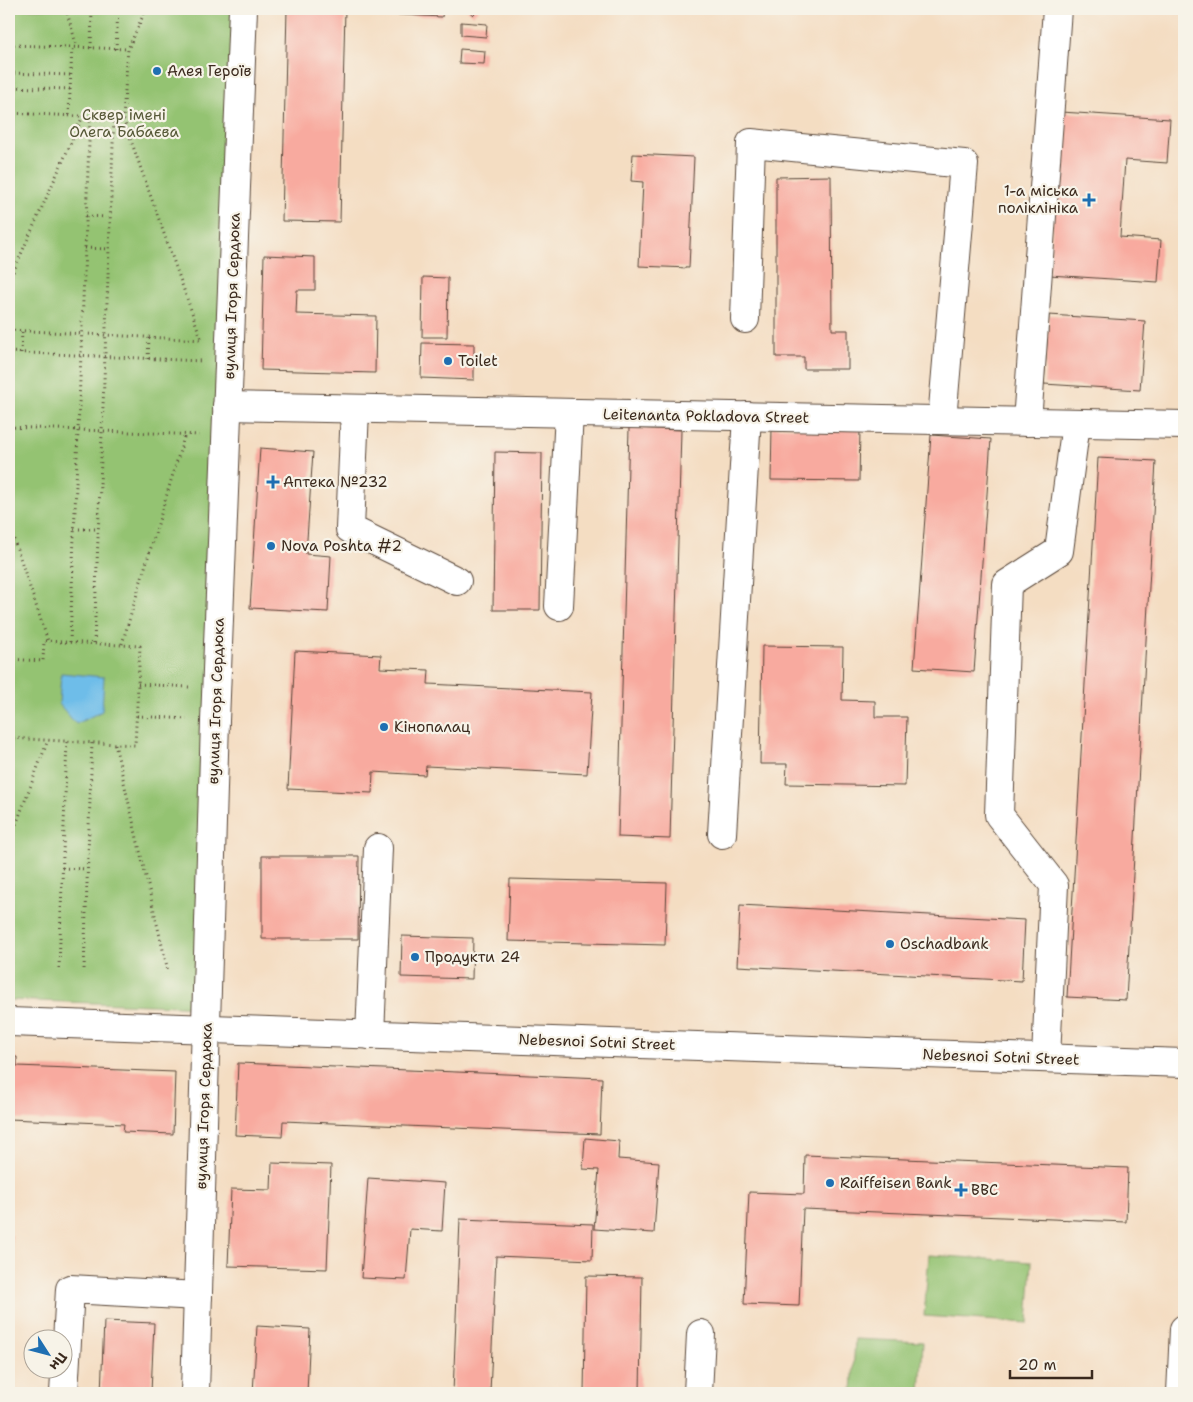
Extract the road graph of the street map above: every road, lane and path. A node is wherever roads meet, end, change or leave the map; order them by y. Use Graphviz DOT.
graph roads {
  1 [pos="66,9"];
  2 [pos="92,9"];
  3 [pos="118,9"];
  4 [pos="146,9"];
  5 [pos="243,9"];
  6 [pos="1057,9"];
  7 [pos="9,45"];
  8 [pos="72,47"];
  9 [pos="77,47"];
  10 [pos="91,48"];
  11 [pos="116,48"];
  12 [pos="128,49"];
  13 [pos="9,73"];
  14 [pos="71,75"];
  15 [pos="9,87"];
  16 [pos="70,88"];
  17 [pos="9,113"];
  18 [pos="69,115"];
  19 [pos="83,116"];
  20 [pos="90,116"];
  21 [pos="114,118"];
  22 [pos="123,118"];
  23 [pos="86,216"];
  24 [pos="110,217"];
  25 [pos="85,248"];
  26 [pos="109,249"];
  27 [pos="9,281"];
  28 [pos="745,319"];
  29 [pos="9,330"];
  30 [pos="22,331"];
  31 [pos="82,334"];
  32 [pos="106,335"];
  33 [pos="149,338"];
  34 [pos="9,352"];
  35 [pos="21,353"];
  36 [pos="81,356"];
  37 [pos="105,356"];
  38 [pos="148,359"];
  39 [pos="205,361"];
  40 [pos="227,406"];
  41 [pos="355,409"];
  42 [pos="570,413"];
  43 [pos="747,416"];
  44 [pos="942,420"];
  45 [pos="1027,422"];
  46 [pos="1076,423"];
  47 [pos="1184,425"];
  48 [pos="9,427"];
  49 [pos="78,430"];
  50 [pos="102,431"];
  51 [pos="185,434"];
  52 [pos="202,435"];
  53 [pos="9,525"];
  54 [pos="74,529"];
  55 [pos="98,530"];
  56 [pos="457,581"];
  57 [pos="559,606"];
  58 [pos="48,641"];
  59 [pos="70,642"];
  60 [pos="94,643"];
  61 [pos="122,645"];
  62 [pos="9,660"];
  63 [pos="138,684"];
  64 [pos="192,687"];
  65 [pos="137,716"];
  66 [pos="190,719"];
  67 [pos="9,738"];
  68 [pos="48,740"];
  69 [pos="67,741"];
  70 [pos="92,742"];
  71 [pos="115,744"];
  72 [pos="722,834"];
  73 [pos="9,843"];
  74 [pos="378,848"];
  75 [pos="62,868"];
  76 [pos="87,869"];
  77 [pos="59,968"];
  78 [pos="84,969"];
  79 [pos="168,971"];
  80 [pos="9,1022"];
  81 [pos="206,1029"];
  82 [pos="370,1035"];
  83 [pos="1046,1058"];
  84 [pos="1184,1063"];
  85 [pos="198,1296"];
  86 [pos="1184,1329"];
  87 [pos="701,1334"];
  88 [pos="64,1393"];
  89 [pos="195,1393"];
  90 [pos="698,1393"];
  91 [pos="1181,1393"];
  1 -- 9 [label="path"];
  2 -- 10 [label="path"];
  3 -- 11 [label="path"];
  4 -- 12 [label="path"];
  5 -- 40 [label="street, вулиця Ігоря Сердюка"];
  6 -- 45 [label="street"];
  7 -- 8 [label="path"];
  8 -- 9 [label="path"];
  8 -- 14 [label="path"];
  9 -- 10 [label="path"];
  10 -- 11 [label="path"];
  11 -- 12 [label="path"];
  12 -- 22 [label="path"];
  13 -- 14 [label="path"];
  14 -- 16 [label="path"];
  15 -- 16 [label="path"];
  16 -- 18 [label="path"];
  17 -- 18 [label="path"];
  18 -- 19 [label="path"];
  19 -- 20 [label="path"];
  19 -- 27 [label="path"];
  20 -- 21 [label="path"];
  20 -- 23 [label="path"];
  21 -- 22 [label="path"];
  21 -- 24 [label="path"];
  22 -- 33 [label="path"];
  23 -- 24 [label="path"];
  23 -- 25 [label="path"];
  24 -- 26 [label="path"];
  25 -- 26 [label="path"];
  25 -- 31 [label="path"];
  26 -- 32 [label="path"];
  28 -- 44 [label="street"];
  29 -- 30 [label="path"];
  30 -- 31 [label="path"];
  30 -- 35 [label="path"];
  31 -- 32 [label="path"];
  31 -- 36 [label="path"];
  32 -- 33 [label="path"];
  32 -- 37 [label="path"];
  33 -- 38 [label="path"];
  34 -- 35 [label="path"];
  35 -- 36 [label="path"];
  36 -- 37 [label="path"];
  36 -- 49 [label="path"];
  37 -- 38 [label="path"];
  37 -- 50 [label="path"];
  38 -- 39 [label="path"];
  40 -- 41 [label="street, Leitenanta Pokladova Street"];
  40 -- 81 [label="street, вулиця Ігоря Сердюка"];
  41 -- 42 [label="street, Leitenanta Pokladova Street"];
  41 -- 56 [label="street"];
  42 -- 43 [label="street, Leitenanta Pokladova Street"];
  42 -- 57 [label="street"];
  43 -- 44 [label="street, Leitenanta Pokladova Street"];
  43 -- 72 [label="street"];
  44 -- 45 [label="street, Leitenanta Pokladova Street"];
  45 -- 46 [label="street, Leitenanta Pokladova Street"];
  46 -- 47 [label="street, Leitenanta Pokladova Street"];
  46 -- 83 [label="street"];
  48 -- 49 [label="path"];
  49 -- 50 [label="path"];
  49 -- 54 [label="path"];
  50 -- 51 [label="path"];
  50 -- 55 [label="path"];
  51 -- 52 [label="path"];
  51 -- 61 [label="path"];
  53 -- 58 [label="path"];
  54 -- 55 [label="path"];
  54 -- 59 [label="path"];
  55 -- 60 [label="path"];
  58 -- 59 [label="path"];
  58 -- 62 [label="path"];
  59 -- 60 [label="path"];
  60 -- 61 [label="path"];
  61 -- 63 [label="path"];
  63 -- 64 [label="path"];
  63 -- 65 [label="path"];
  65 -- 66 [label="path"];
  65 -- 71 [label="path"];
  67 -- 68 [label="path"];
  68 -- 69 [label="path"];
  68 -- 73 [label="path"];
  69 -- 70 [label="path"];
  69 -- 75 [label="path"];
  70 -- 71 [label="path"];
  70 -- 76 [label="path"];
  71 -- 79 [label="path"];
  74 -- 82 [label="street"];
  75 -- 76 [label="path"];
  75 -- 77 [label="path"];
  76 -- 78 [label="path"];
  80 -- 81 [label="street, Nebesnoi Sotni Street"];
  81 -- 82 [label="street, Nebesnoi Sotni Street"];
  81 -- 85 [label="street, вулиця Ігоря Сердюка"];
  82 -- 83 [label="street, Nebesnoi Sotni Street"];
  83 -- 84 [label="street, Nebesnoi Sotni Street"];
  85 -- 88 [label="street"];
  85 -- 89 [label="street, вулиця Ігоря Сердюка"];
  86 -- 91 [label="street"];
  87 -- 90 [label="street"];
}
